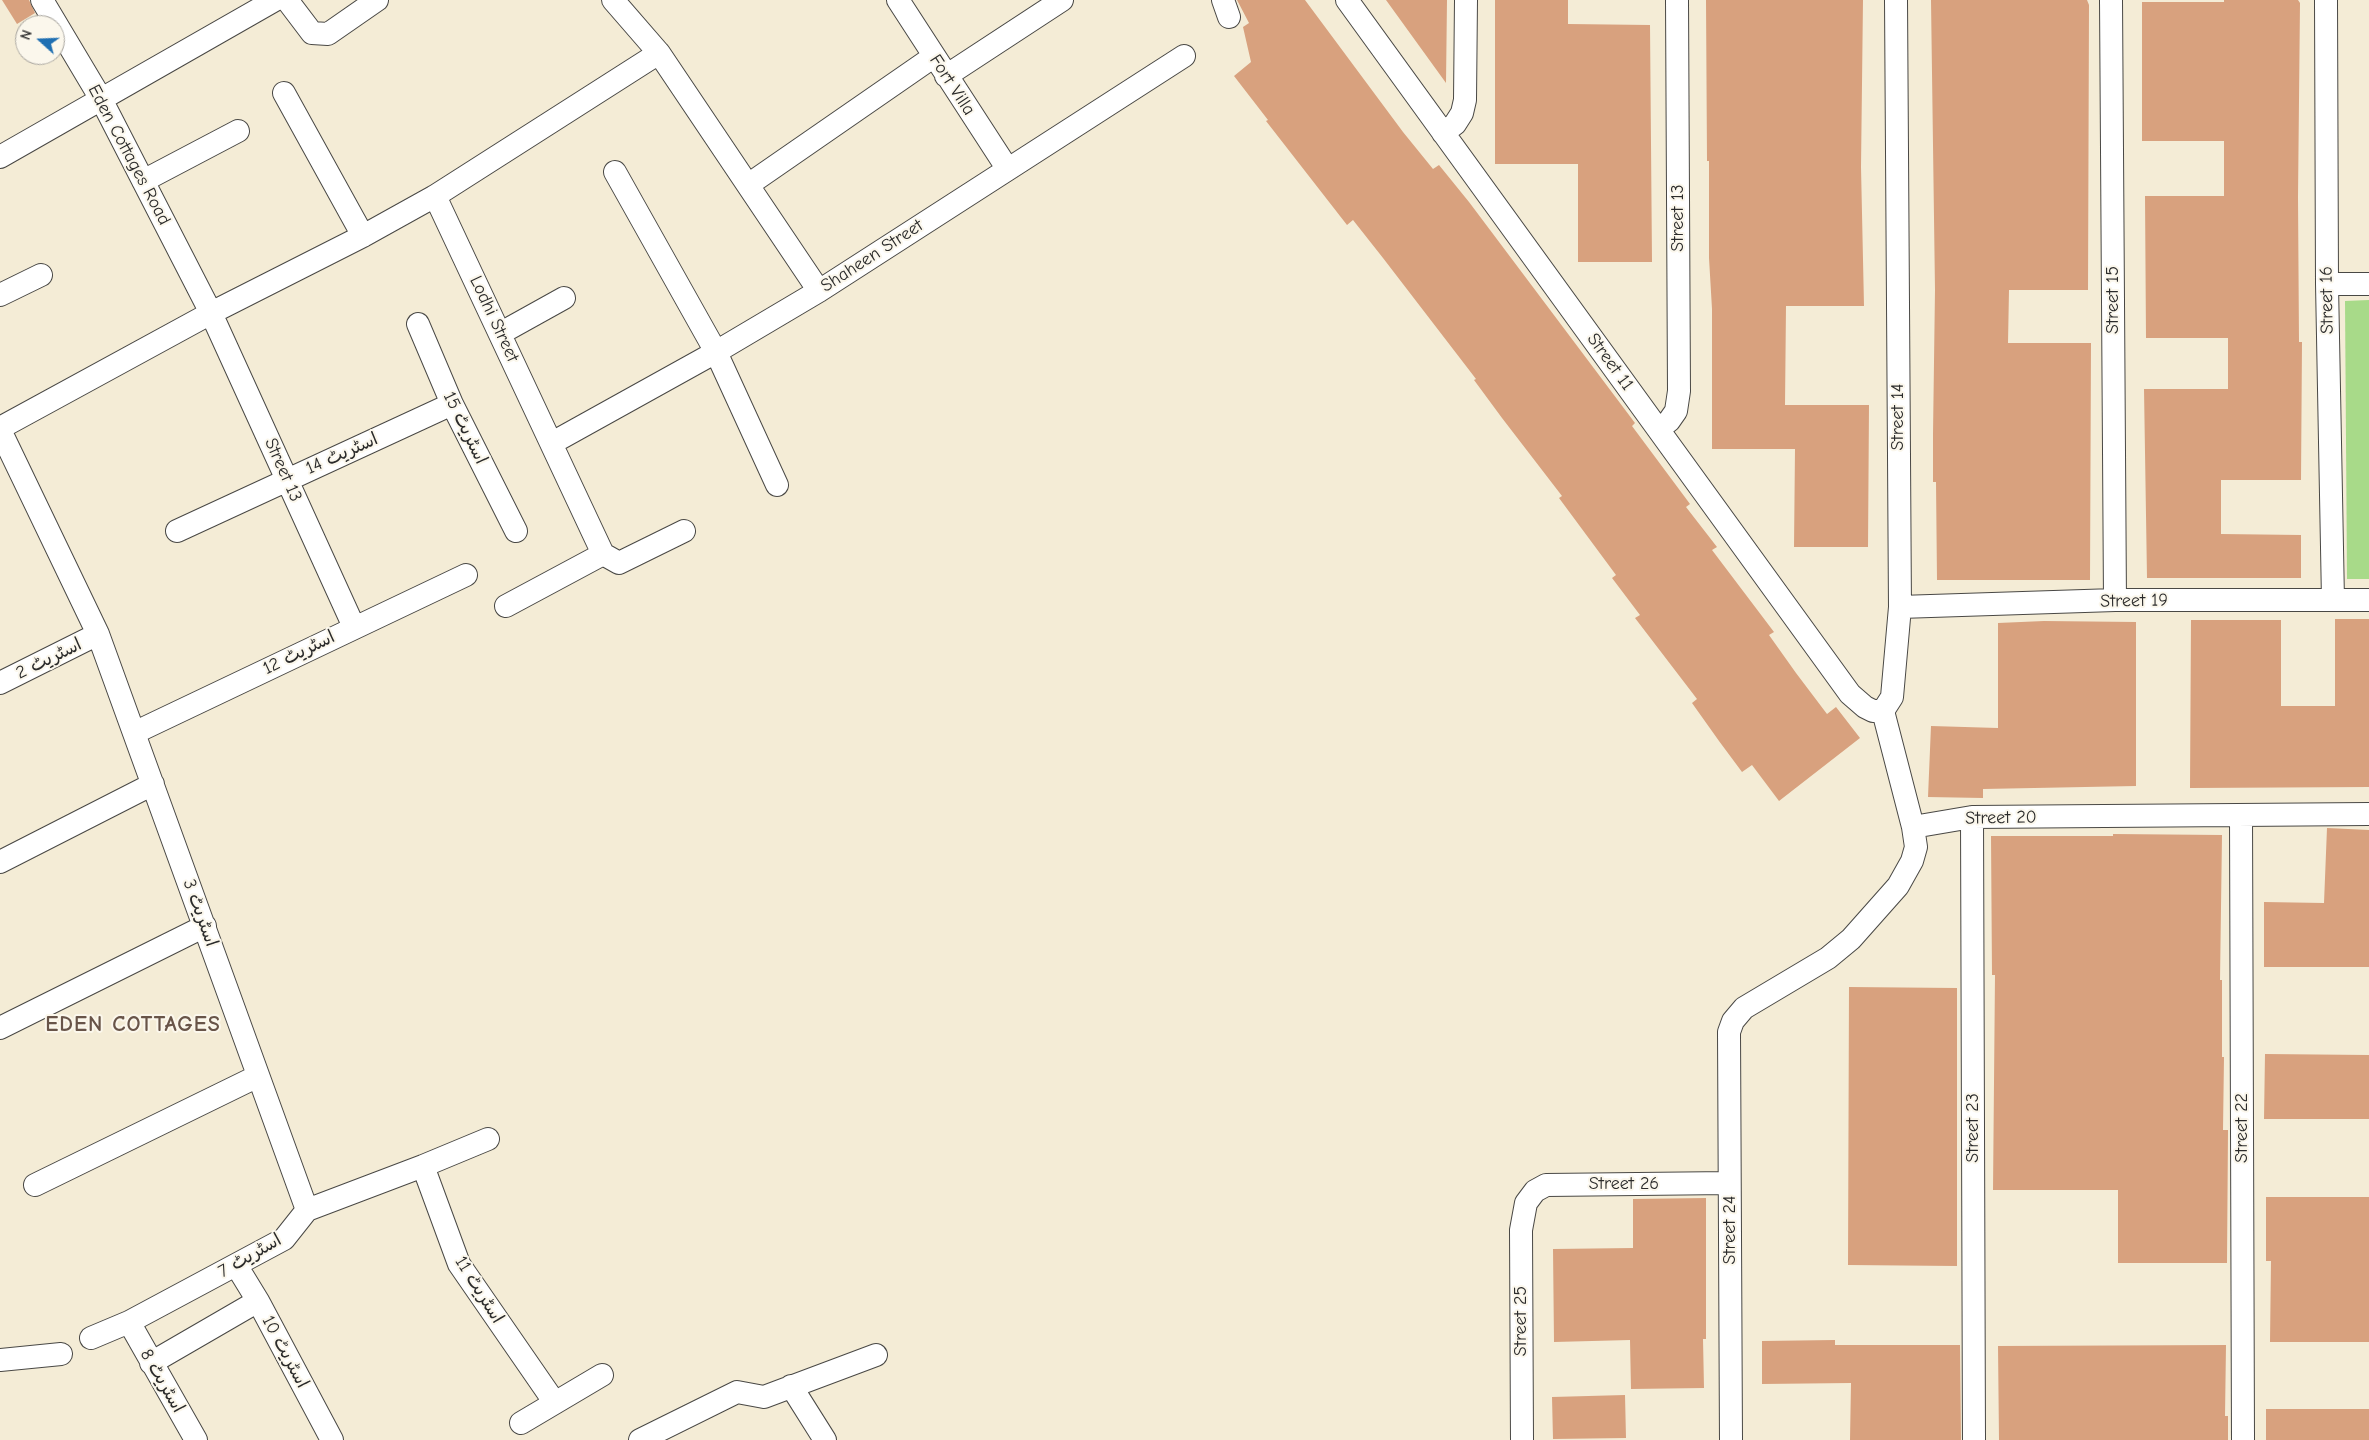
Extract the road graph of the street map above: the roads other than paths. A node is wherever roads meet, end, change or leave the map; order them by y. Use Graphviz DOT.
graph roads {
  1 [pos="42,0"];
  2 [pos="275,0"];
  3 [pos="287,0"];
  4 [pos="377,0"];
  5 [pos="613,0"];
  6 [pos="898,0"];
  7 [pos="1062,0"];
  8 [pos="1347,0"];
  9 [pos="1466,0"];
  10 [pos="1677,0"];
  11 [pos="1896,0"];
  12 [pos="2111,0"];
  13 [pos="2326,0"];
  14 [pos="659,53"];
  15 [pos="1184,56"];
  16 [pos="933,57"];
  17 [pos="946,76"];
  18 [pos="284,93"];
  19 [pos="101,99"];
  20 [pos="238,131"];
  21 [pos="1443,133"];
  22 [pos="0,157"];
  23 [pos="1007,168"];
  24 [pos="615,172"];
  25 [pos="143,181"];
  26 [pos="748,185"];
  27 [pos="435,196"];
  28 [pos="363,236"];
  29 [pos="41,275"];
  30 [pos="2327,284"];
  31 [pos="2369,284"];
  32 [pos="819,291"];
  33 [pos="0,295"];
  34 [pos="564,298"];
  35 [pos="211,313"];
  36 [pos="418,324"];
  37 [pos="501,333"];
  38 [pos="716,352"];
  39 [pos="452,404"];
  40 [pos="0,429"];
  41 [pos="1659,429"];
  42 [pos="552,443"];
  43 [pos="286,479"];
  44 [pos="777,485"];
  45 [pos="684,530"];
  46 [pos="177,531"];
  47 [pos="516,531"];
  48 [pos="603,554"];
  49 [pos="466,575"];
  50 [pos="2115,600"];
  51 [pos="2333,600"];
  52 [pos="2369,600"];
  53 [pos="506,606"];
  54 [pos="1900,607"];
  55 [pos="94,626"];
  56 [pos="354,627"];
  57 [pos="0,683"];
  58 [pos="1883,711"];
  59 [pos="134,732"];
  60 [pos="153,784"];
  61 [pos="2369,814"];
  62 [pos="2241,816"];
  63 [pos="1972,817"];
  64 [pos="1913,827"];
  65 [pos="0,862"];
  66 [pos="205,926"];
  67 [pos="0,1028"];
  68 [pos="258,1076"];
  69 [pos="488,1139"];
  70 [pos="423,1166"];
  71 [pos="1730,1183"];
  72 [pos="35,1185"];
  73 [pos="1526,1203"];
  74 [pos="307,1210"];
  75 [pos="236,1265"];
  76 [pos="258,1301"];
  77 [pos="128,1322"];
  78 [pos="91,1338"];
  79 [pos="61,1354"];
  80 [pos="876,1355"];
  81 [pos="0,1360"];
  82 [pos="151,1363"];
  83 [pos="602,1375"];
  84 [pos="791,1386"];
  85 [pos="555,1403"];
  86 [pos="521,1423"];
  87 [pos="196,1440"];
  88 [pos="332,1440"];
  89 [pos="640,1440"];
  90 [pos="825,1440"];
  91 [pos="1522,1440"];
  92 [pos="1732,1440"];
  93 [pos="1974,1440"];
  94 [pos="2243,1440"];
  1 -- 19 [label="street, Eden Cottages Road"];
  2 -- 19 [label="street"];
  3 -- 4 [label="street"];
  5 -- 14 [label="street"];
  6 -- 16 [label="street, Fort Villa"];
  7 -- 17 [label="street"];
  8 -- 21 [label="street, Street 11"];
  9 -- 21 [label="street"];
  10 -- 41 [label="street, Street 13"];
  11 -- 54 [label="street, Street 14"];
  12 -- 50 [label="street, Street 15"];
  13 -- 30 [label="street, Street 16"];
  14 -- 26 [label="street"];
  14 -- 27 [label="street"];
  15 -- 23 [label="street, Shaheen Street"];
  16 -- 17 [label="street, Fort Villa"];
  16 -- 26 [label="street"];
  17 -- 23 [label="street, Fort Villa"];
  18 -- 28 [label="street"];
  19 -- 22 [label="street"];
  19 -- 25 [label="street, Eden Cottages Road"];
  20 -- 25 [label="street"];
  21 -- 41 [label="street, Street 11"];
  23 -- 32 [label="street, Shaheen Street"];
  24 -- 38 [label="street"];
  25 -- 35 [label="street, Eden Cottages Road"];
  26 -- 32 [label="street"];
  27 -- 28 [label="street"];
  27 -- 37 [label="street, Lodhi Street"];
  28 -- 35 [label="street"];
  29 -- 33 [label="street"];
  30 -- 31 [label="street"];
  30 -- 51 [label="street, Street 16"];
  32 -- 38 [label="street, Shaheen Street"];
  34 -- 37 [label="street"];
  35 -- 40 [label="street"];
  35 -- 43 [label="street, Street 13"];
  36 -- 39 [label="street, اسٹریٹ 15"];
  37 -- 42 [label="street, Lodhi Street"];
  38 -- 42 [label="street, Shaheen Street"];
  38 -- 44 [label="street"];
  39 -- 43 [label="street, اسٹریٹ 14"];
  39 -- 47 [label="street, اسٹریٹ 15"];
  40 -- 55 [label="street, اسٹریٹ 3"];
  41 -- 58 [label="street, Street 11"];
  42 -- 48 [label="street, Lodhi Street"];
  43 -- 46 [label="street, اسٹریٹ 14"];
  43 -- 56 [label="street, Street 13"];
  45 -- 48 [label="street"];
  48 -- 53 [label="street"];
  49 -- 56 [label="street, اسٹریٹ 12"];
  50 -- 51 [label="street, Street 19"];
  50 -- 54 [label="street, Street 19"];
  51 -- 52 [label="street, Street 19"];
  54 -- 58 [label="street, Street 14"];
  55 -- 57 [label="street, اسٹریٹ 2"];
  55 -- 59 [label="street, اسٹریٹ 3"];
  56 -- 59 [label="street, اسٹریٹ 12"];
  58 -- 64 [label="street"];
  59 -- 60 [label="street, اسٹریٹ 3"];
  60 -- 65 [label="street"];
  60 -- 66 [label="street, اسٹریٹ 3"];
  61 -- 62 [label="street, Street 20"];
  62 -- 63 [label="street, Street 20"];
  62 -- 94 [label="street, Street 22"];
  63 -- 64 [label="street, Street 20"];
  63 -- 93 [label="street, Street 23"];
  64 -- 71 [label="street, Street 24"];
  66 -- 67 [label="street"];
  66 -- 68 [label="street, اسٹریٹ 3"];
  68 -- 72 [label="street"];
  68 -- 74 [label="street, اسٹریٹ 3"];
  69 -- 70 [label="street, اسٹریٹ 7"];
  70 -- 74 [label="street, اسٹریٹ 7"];
  70 -- 85 [label="street, اسٹریٹ 11"];
  71 -- 73 [label="street, Street 26"];
  71 -- 92 [label="street, Street 24"];
  73 -- 91 [label="street, Street 25"];
  74 -- 75 [label="street, اسٹریٹ 7"];
  75 -- 76 [label="street, اسٹریٹ 10"];
  75 -- 77 [label="street, اسٹریٹ 7"];
  76 -- 82 [label="street"];
  76 -- 88 [label="street, اسٹریٹ 10"];
  77 -- 78 [label="street, اسٹریٹ 7"];
  77 -- 82 [label="street, اسٹریٹ 8"];
  79 -- 81 [label="street"];
  80 -- 84 [label="street"];
  82 -- 87 [label="street, اسٹریٹ 8"];
  83 -- 85 [label="street"];
  84 -- 89 [label="street"];
  84 -- 90 [label="street"];
  85 -- 86 [label="street"];
}
